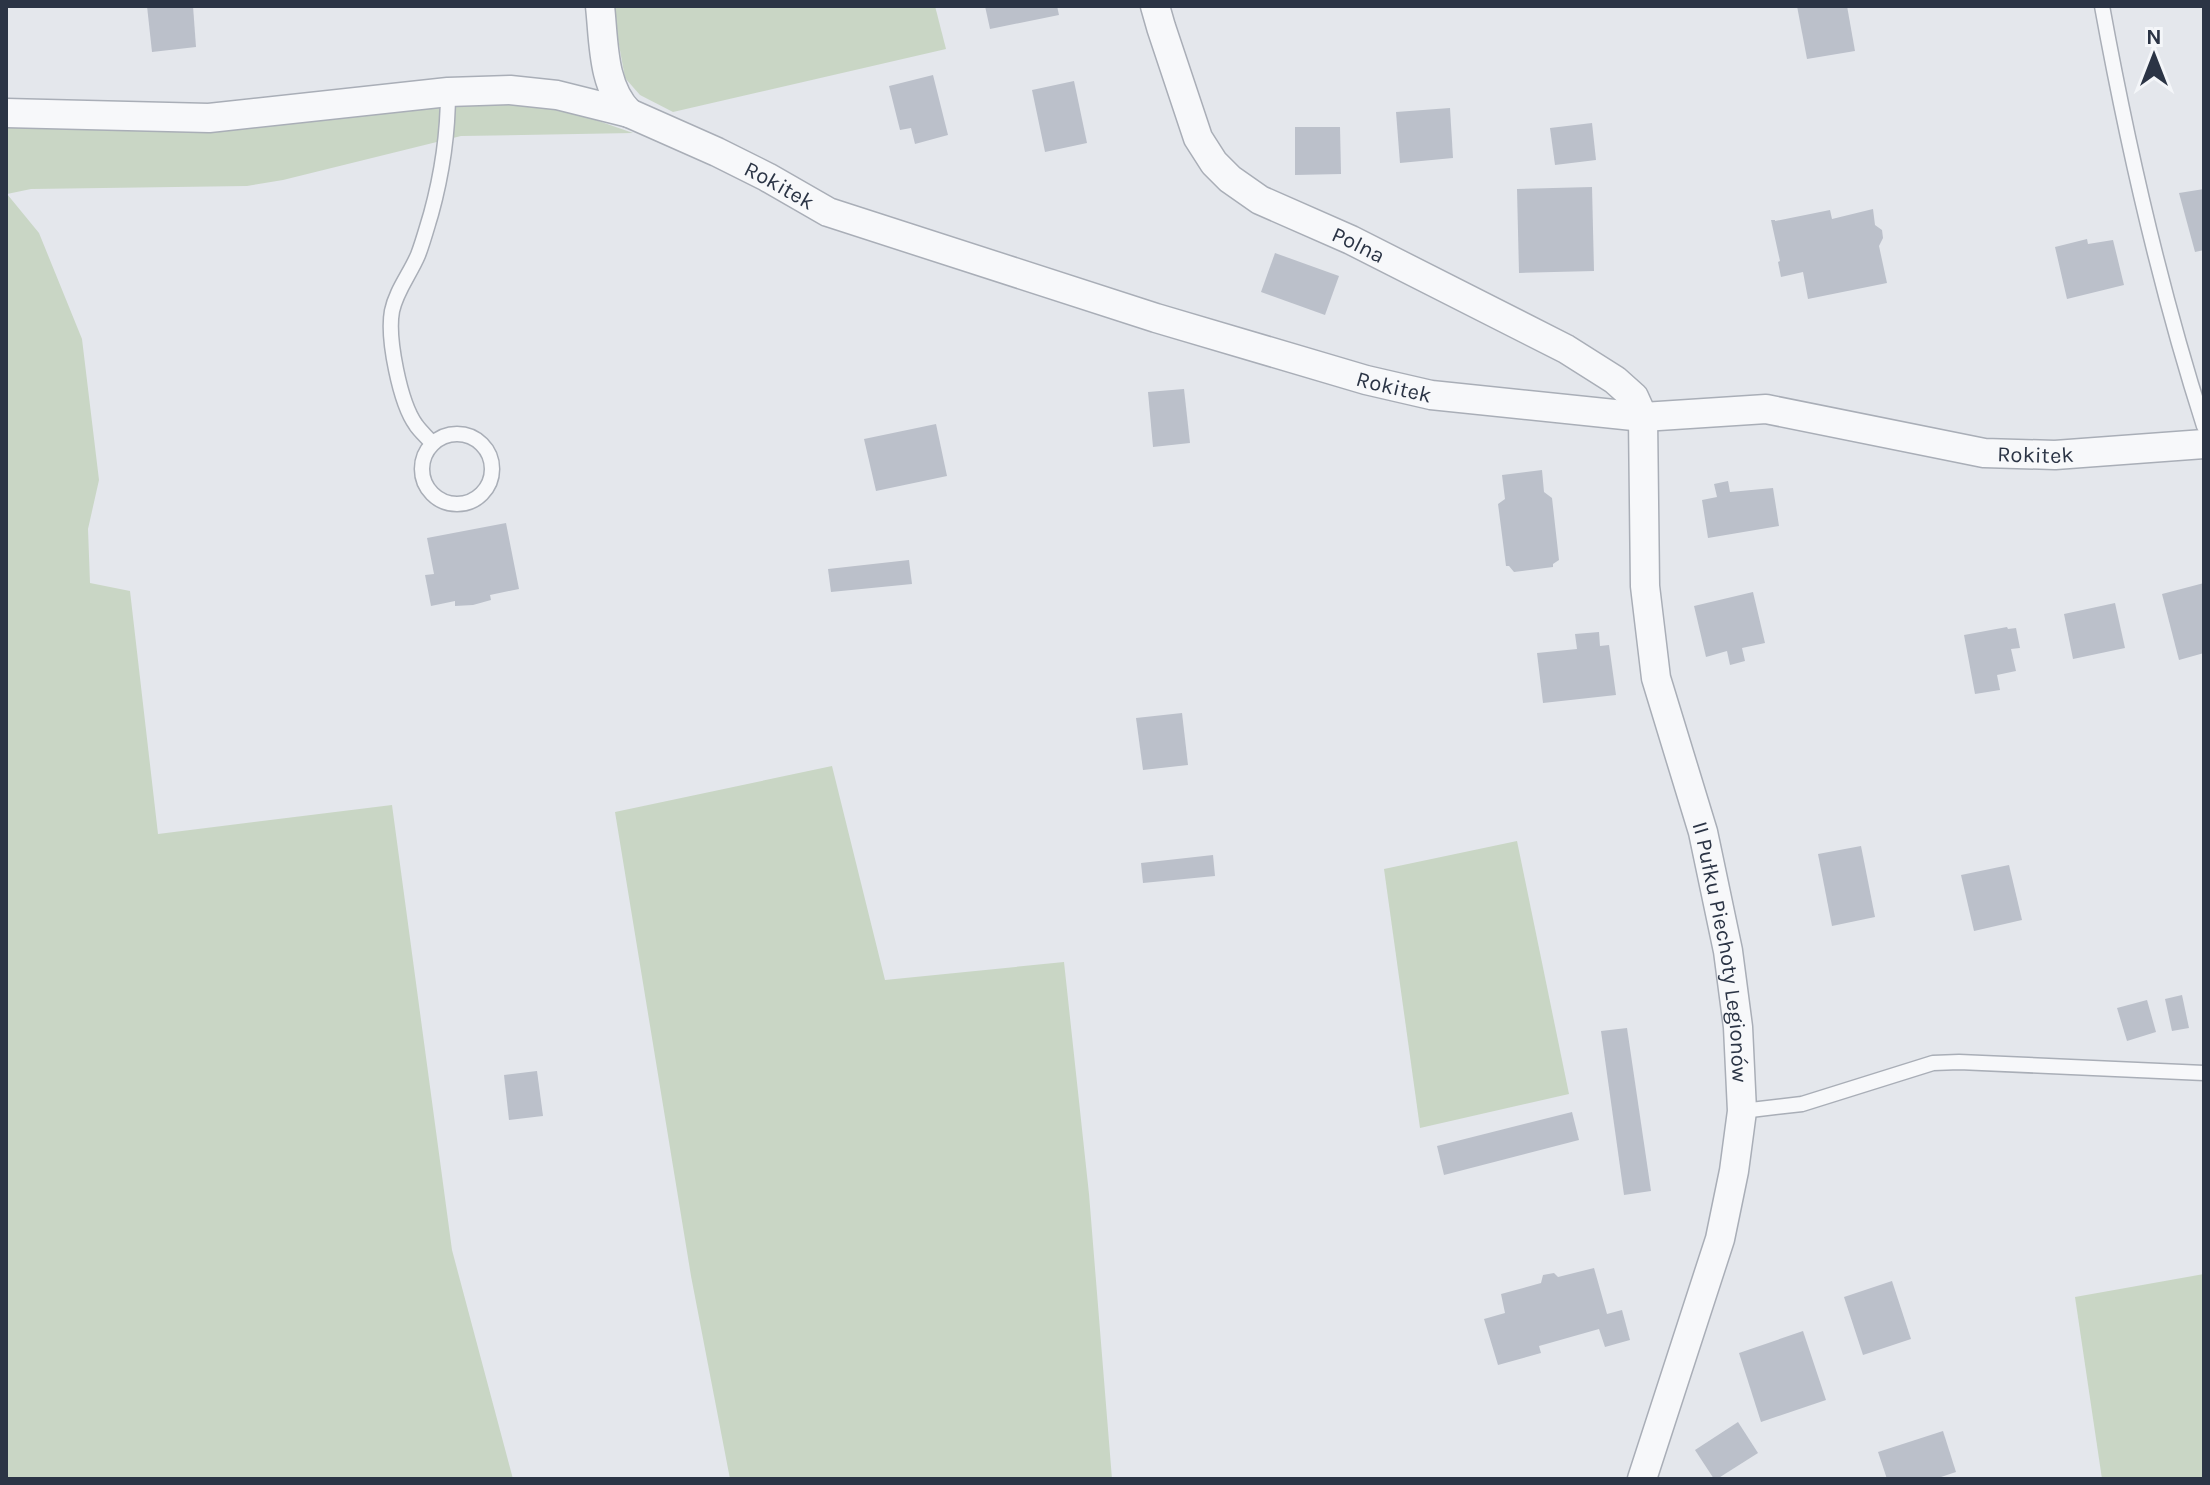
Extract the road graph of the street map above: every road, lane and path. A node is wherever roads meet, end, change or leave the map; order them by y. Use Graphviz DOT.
graph roads {
  1 [pos="600,6"];
  2 [pos="1155,6"];
  3 [pos="2102,6"];
  4 [pos="448,92"];
  5 [pos="6,113"];
  6 [pos="629,113"];
  7 [pos="1643,417"];
  8 [pos="2204,426"];
  9 [pos="432,443"];
  10 [pos="2204,444"];
  11 [pos="2204,1073"];
  12 [pos="1742,1111"];
  13 [pos="1642,1479"];
  1 -- 6 [label="street"];
  2 -- 7 [label="street, Polna"];
  3 -- 8 [label="lane"];
  4 -- 5 [label="street, Rokitek"];
  4 -- 6 [label="street, Rokitek"];
  4 -- 9 [label="lane"];
  6 -- 7 [label="street, Rokitek"];
  7 -- 10 [label="street, Rokitek"];
  7 -- 12 [label="street, II Pułku Piechoty Legionów"];
  9 -- 9 [label="lane"];
  11 -- 12 [label="lane"];
  12 -- 13 [label="street, II Pułku Piechoty Legionów"];
}
